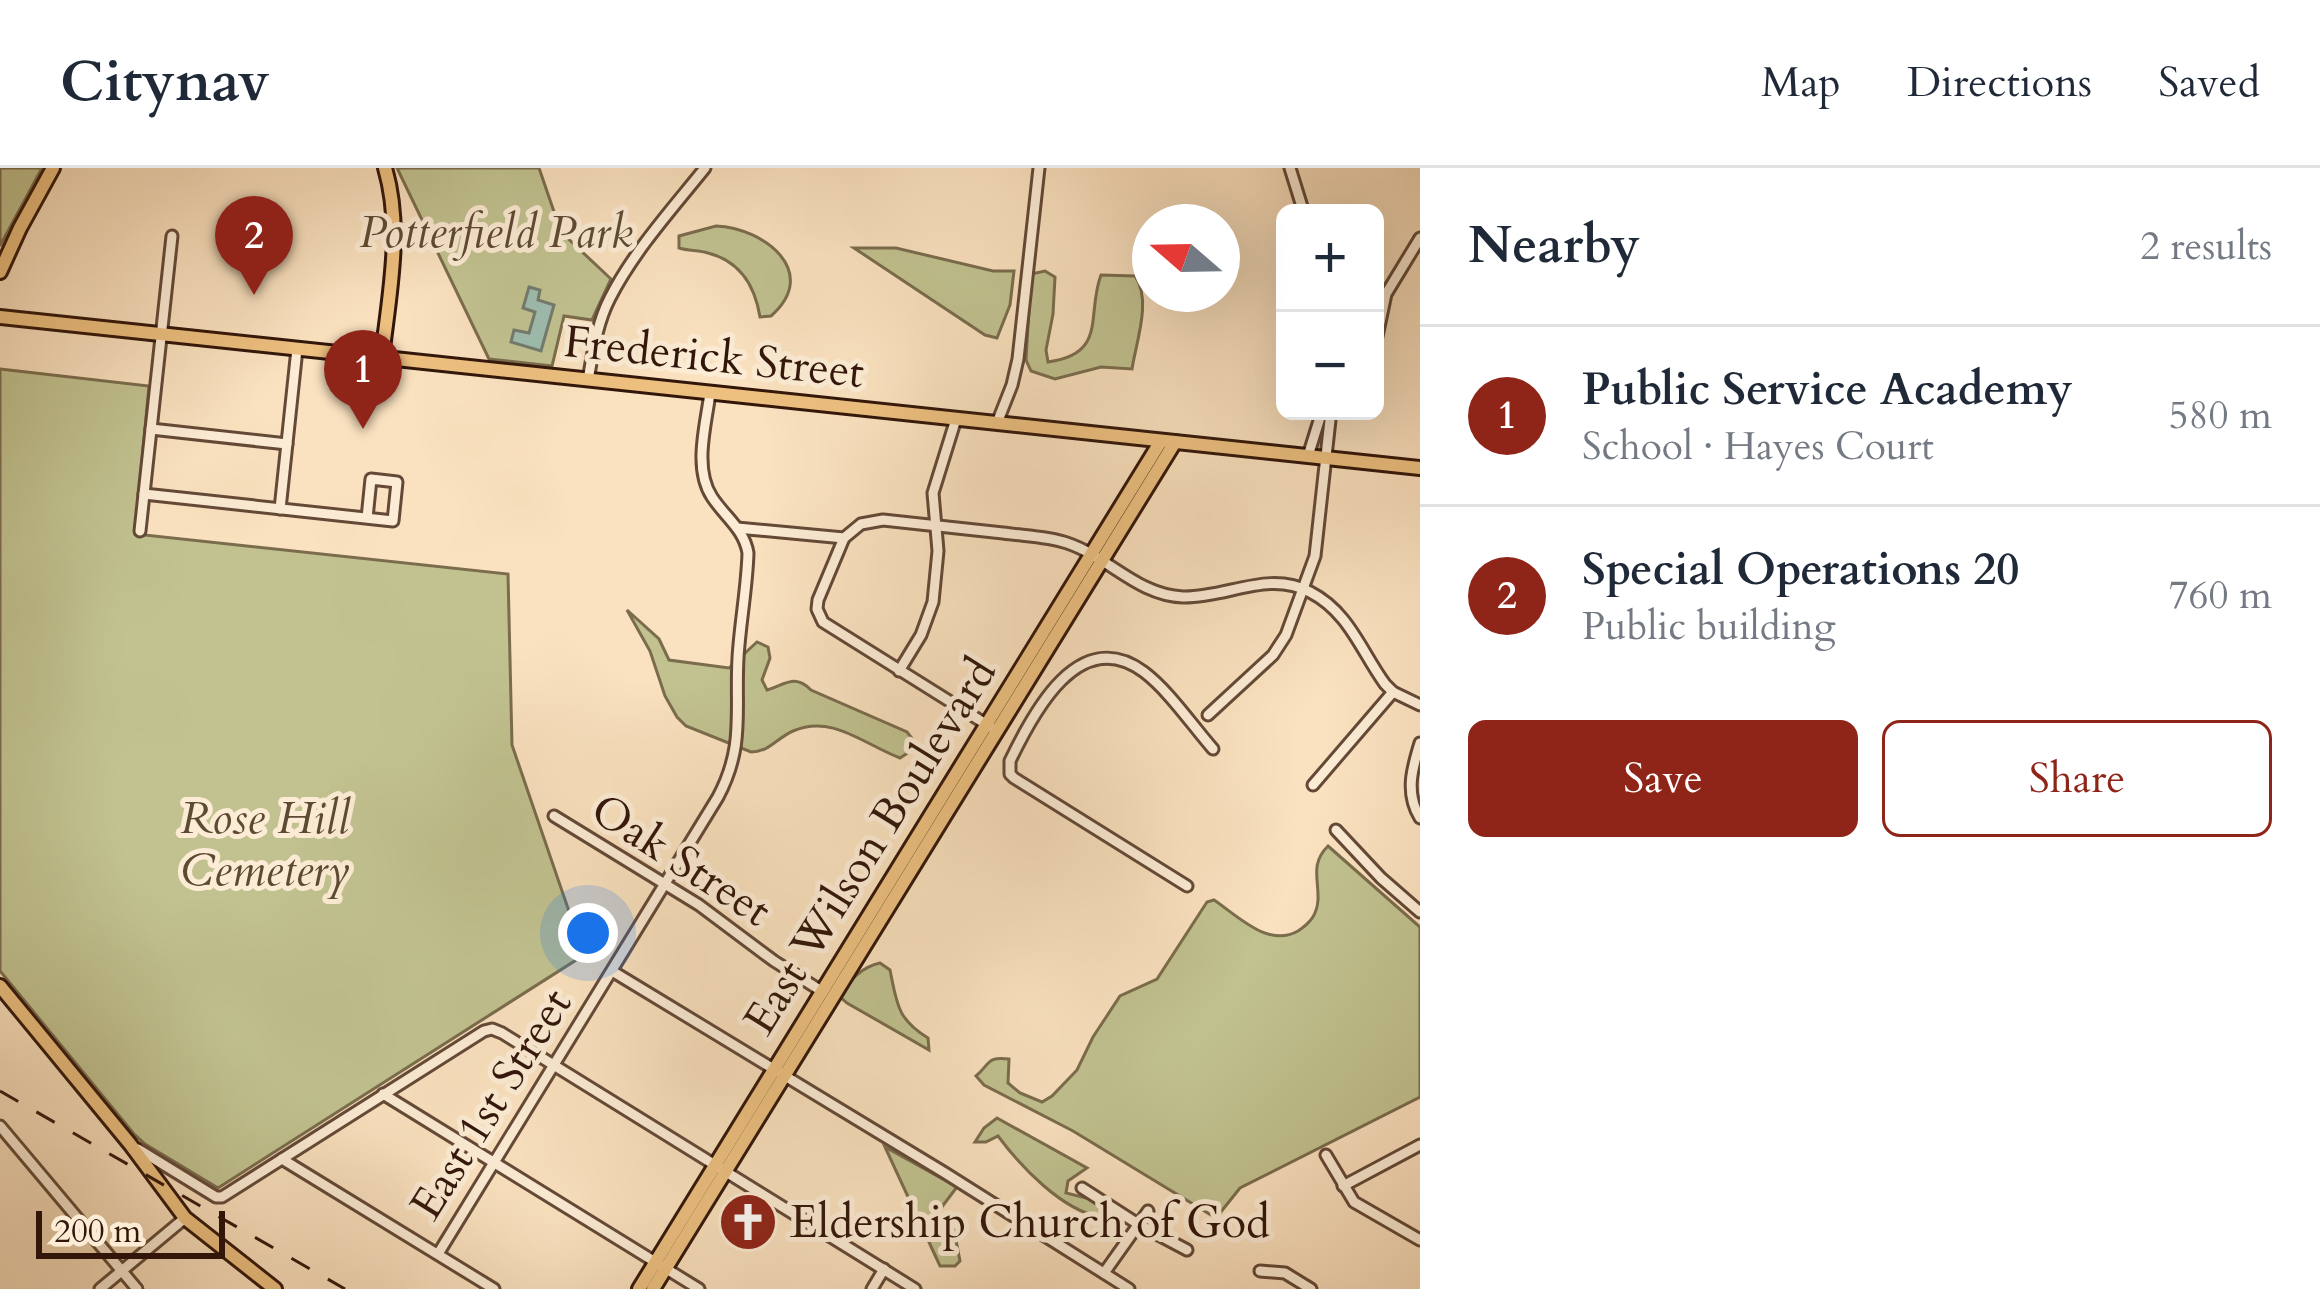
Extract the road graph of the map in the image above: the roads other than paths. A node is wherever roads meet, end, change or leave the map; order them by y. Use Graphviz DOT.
graph roads {
  1 [pos="53,168"];
  2 [pos="385,168"];
  3 [pos="705,168"];
  4 [pos="1039,168"];
  5 [pos="1290,168"];
  6 [pos="1301,204"];
  7 [pos="172,236"];
  8 [pos="1420,238"];
  9 [pos="0,272"];
  10 [pos="1382,312"];
  11 [pos="0,317"];
  12 [pos="161,334"];
  13 [pos="297,349"];
  14 [pos="382,357"];
  15 [pos="588,380"];
  16 [pos="710,393"];
  17 [pos="956,419"];
  18 [pos="1322,420"];
  19 [pos="1326,420"];
  20 [pos="997,423"];
  21 [pos="151,429"];
  22 [pos="1168,441"];
  23 [pos="287,444"];
  24 [pos="1308,457"];
  25 [pos="1325,459"];
  26 [pos="1420,469"];
  27 [pos="1142,472"];
  28 [pos="144,494"];
  29 [pos="280,509"];
  30 [pos="1132,513"];
  31 [pos="367,518"];
  32 [pos="935,525"];
  33 [pos="737,528"];
  34 [pos="140,531"];
  35 [pos="844,538"];
  36 [pos="1096,558"];
  37 [pos="1304,589"];
  38 [pos="899,671"];
  39 [pos="1393,692"];
  40 [pos="1420,705"];
  41 [pos="1208,715"];
  42 [pos="992,728"];
  43 [pos="1420,743"];
  44 [pos="1213,749"];
  45 [pos="1313,785"];
  46 [pos="554,816"];
  47 [pos="1420,818"];
  48 [pos="1336,830"];
  49 [pos="664,884"];
  50 [pos="1187,886"];
  51 [pos="1420,912"];
  52 [pos="612,971"];
  53 [pos="0,986"];
  54 [pos="827,995"];
  55 [pos="554,1065"];
  56 [pos="779,1073"];
  57 [pos="383,1094"];
  58 [pos="0,1126"];
  59 [pos="130,1144"];
  60 [pos="1420,1145"];
  61 [pos="1326,1155"];
  62 [pos="282,1159"];
  63 [pos="494,1163"];
  64 [pos="720,1167"];
  65 [pos="155,1180"];
  66 [pos="188,1180"];
  67 [pos="1343,1186"];
  68 [pos="1082,1188"];
  69 [pos="1148,1211"];
  70 [pos="185,1218"];
  71 [pos="1138,1224"];
  72 [pos="1420,1240"];
  73 [pos="1187,1250"];
  74 [pos="438,1254"];
  75 [pos="661,1266"];
  76 [pos="884,1269"];
  77 [pos="122,1270"];
  78 [pos="1260,1271"];
  79 [pos="1104,1273"];
  80 [pos="100,1289"];
  81 [pos="137,1289"];
  82 [pos="275,1289"];
  83 [pos="494,1289"];
  84 [pos="639,1289"];
  85 [pos="653,1289"];
  86 [pos="699,1289"];
  87 [pos="872,1289"];
  88 [pos="915,1289"];
  89 [pos="1129,1289"];
  90 [pos="1311,1289"];
  1 -- 9 [label="main road"];
  2 -- 14 [label="main road"];
  3 -- 15 [label="street"];
  4 -- 20 [label="street"];
  5 -- 6 [label="street"];
  7 -- 12 [label="street"];
  8 -- 10 [label="street"];
  11 -- 12 [label="main road, Frederick Street"];
  12 -- 13 [label="main road, Frederick Street"];
  12 -- 21 [label="street"];
  13 -- 14 [label="main road, Frederick Street"];
  13 -- 23 [label="street"];
  14 -- 15 [label="main road, Frederick Street"];
  15 -- 16 [label="main road, Frederick Street"];
  16 -- 17 [label="main road, Frederick Street"];
  16 -- 33 [label="street, East 1st Street"];
  17 -- 20 [label="main road, Frederick Street"];
  17 -- 32 [label="street"];
  18 -- 24 [label="street"];
  19 -- 25 [label="street"];
  20 -- 22 [label="main road, Frederick Street"];
  21 -- 23 [label="street"];
  21 -- 28 [label="street"];
  22 -- 24 [label="main road, Frederick Street"];
  22 -- 27 [label="main road, East Wilson Boulevard"];
  22 -- 30 [label="main road, East Wilson Boulevard"];
  23 -- 29 [label="street"];
  24 -- 25 [label="main road, Frederick Street"];
  25 -- 26 [label="main road, Frederick Street"];
  25 -- 37 [label="street"];
  27 -- 30 [label="main road"];
  27 -- 36 [label="main road, East Wilson Boulevard"];
  28 -- 29 [label="street"];
  28 -- 34 [label="street"];
  29 -- 31 [label="street"];
  30 -- 36 [label="main road, East Wilson Boulevard"];
  31 -- 31 [label="street"];
  32 -- 35 [label="street"];
  32 -- 36 [label="street"];
  32 -- 38 [label="street"];
  33 -- 35 [label="street"];
  33 -- 49 [label="street, East 1st Street"];
  35 -- 38 [label="street"];
  36 -- 37 [label="street"];
  36 -- 42 [label="main road, East Wilson Boulevard"];
  37 -- 39 [label="street"];
  37 -- 41 [label="street"];
  38 -- 42 [label="street"];
  39 -- 40 [label="street"];
  39 -- 45 [label="street"];
  42 -- 54 [label="main road, East Wilson Boulevard"];
  43 -- 47 [label="street"];
  44 -- 50 [label="street"];
  46 -- 49 [label="street, Oak Street"];
  48 -- 51 [label="street"];
  49 -- 52 [label="street, East 1st Street"];
  49 -- 54 [label="street, Oak Street"];
  52 -- 55 [label="street, East 1st Street"];
  52 -- 56 [label="street"];
  53 -- 59 [label="main road"];
  54 -- 56 [label="main road, East Wilson Boulevard"];
  55 -- 57 [label="street"];
  55 -- 63 [label="street, East 1st Street"];
  55 -- 64 [label="street"];
  56 -- 64 [label="main road, East Wilson Boulevard"];
  56 -- 79 [label="street"];
  57 -- 62 [label="street"];
  57 -- 63 [label="street"];
  58 -- 77 [label="street"];
  59 -- 65 [label="main road"];
  59 -- 66 [label="street"];
  60 -- 67 [label="street"];
  61 -- 67 [label="street"];
  62 -- 66 [label="street"];
  62 -- 74 [label="street"];
  63 -- 74 [label="street, East 1st Street"];
  63 -- 75 [label="street"];
  64 -- 75 [label="main road, East Wilson Boulevard"];
  64 -- 76 [label="street"];
  65 -- 66 [label="street"];
  65 -- 70 [label="main road"];
  67 -- 72 [label="street"];
  68 -- 71 [label="street"];
  69 -- 71 [label="street"];
  70 -- 77 [label="street"];
  70 -- 82 [label="main road"];
  71 -- 73 [label="street"];
  71 -- 79 [label="street"];
  74 -- 83 [label="street"];
  75 -- 84 [label="main road, East Wilson Boulevard"];
  75 -- 85 [label="main road, East Wilson Boulevard"];
  75 -- 86 [label="street"];
  76 -- 87 [label="street"];
  76 -- 88 [label="street"];
  77 -- 80 [label="street"];
  77 -- 81 [label="street"];
  78 -- 90 [label="street"];
  79 -- 89 [label="street"];
}
